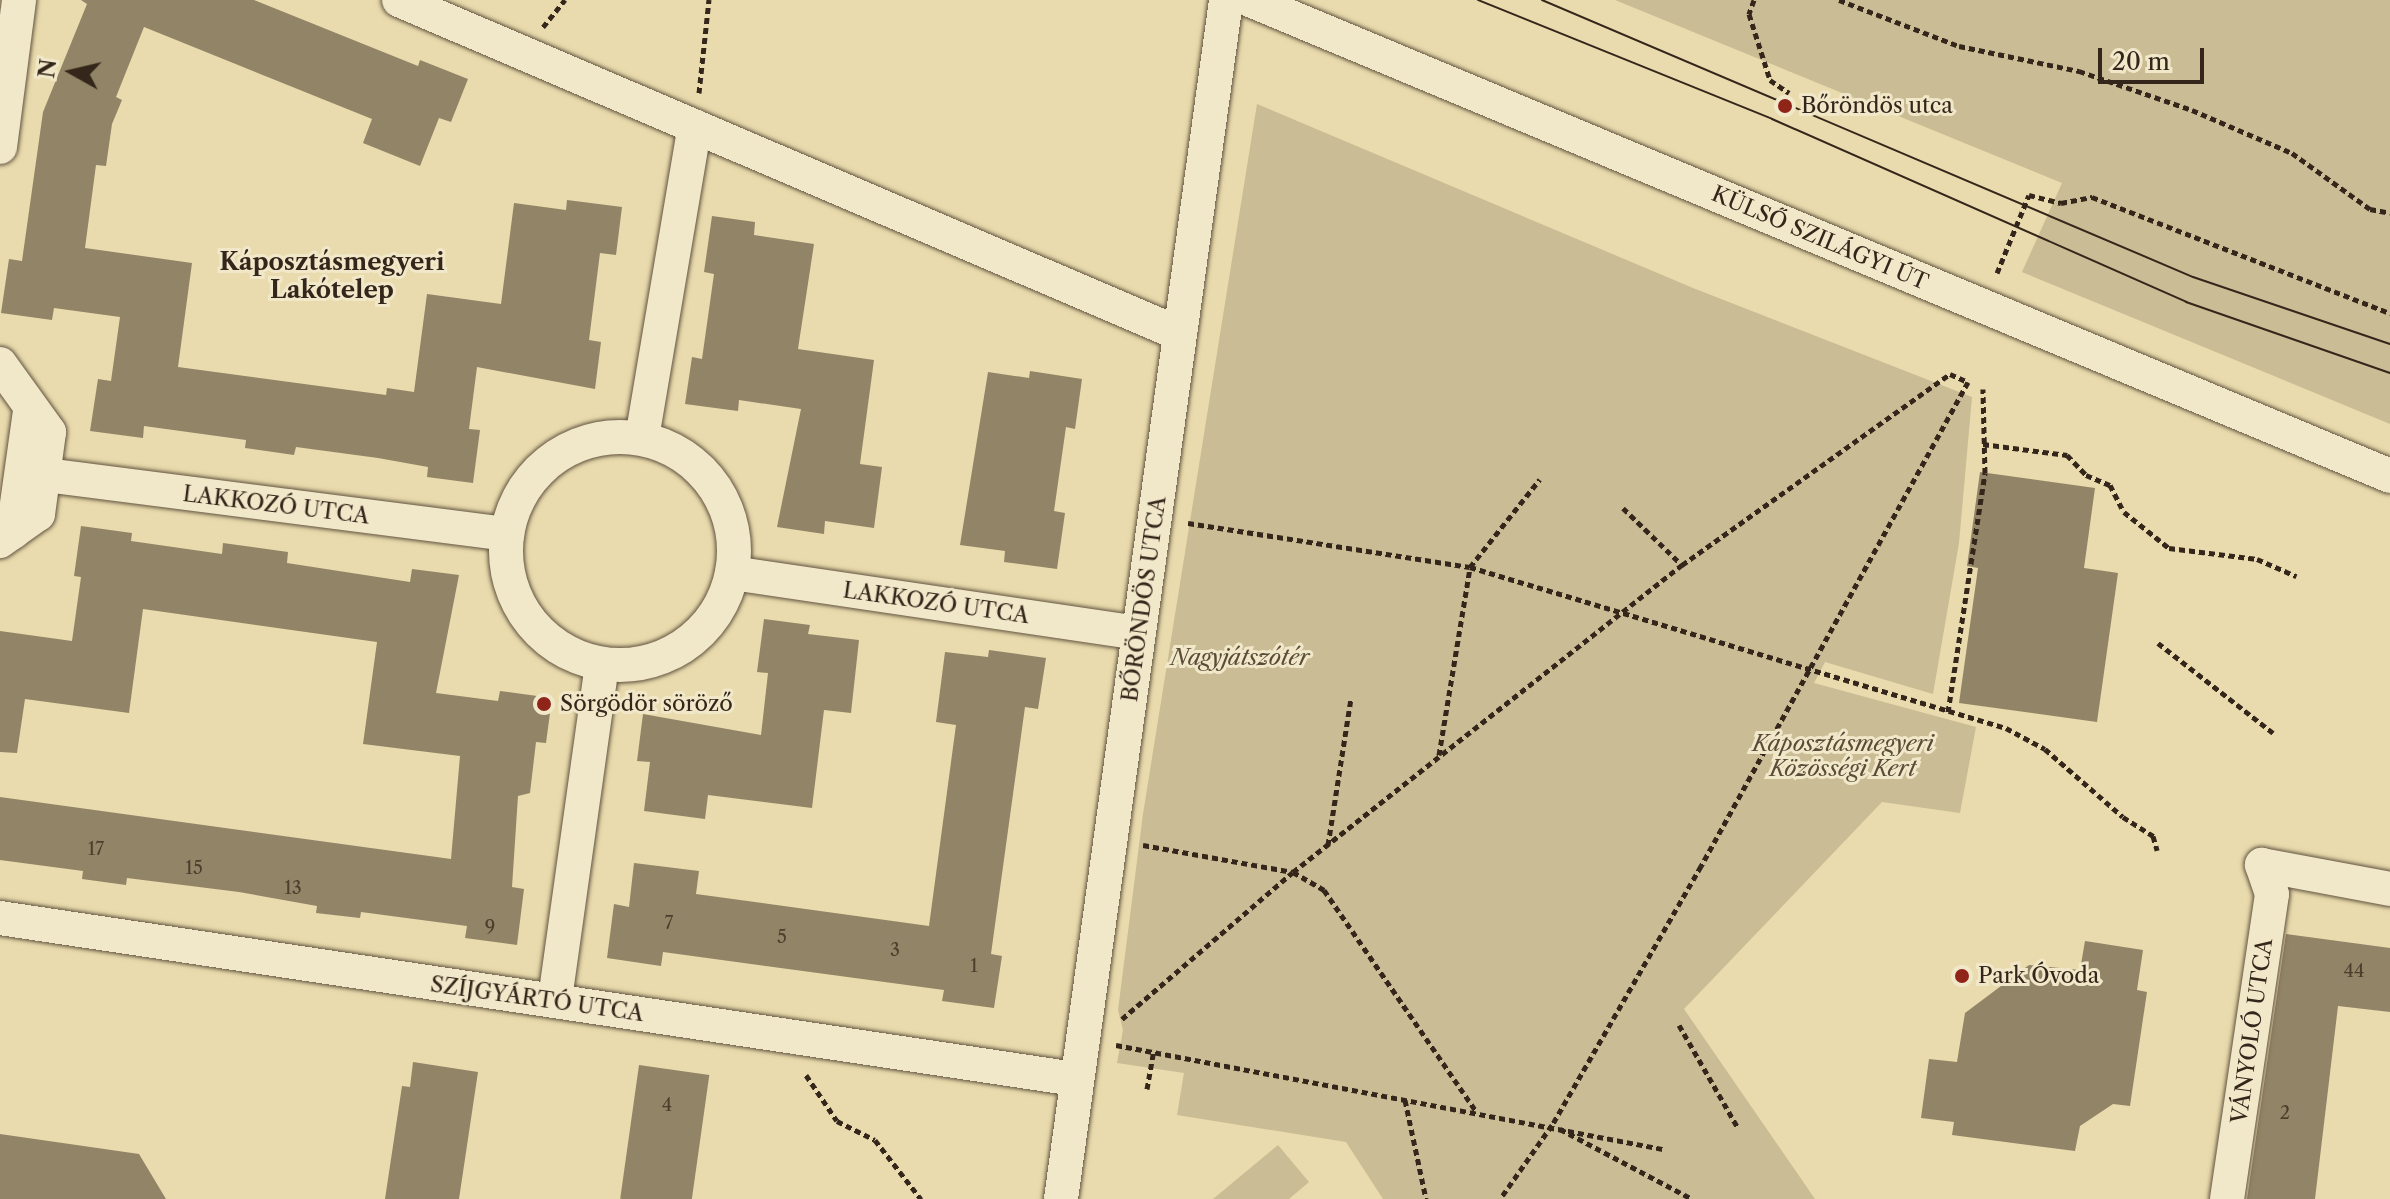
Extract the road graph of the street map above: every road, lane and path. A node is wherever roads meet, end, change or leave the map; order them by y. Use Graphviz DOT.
graph roads {
  1 [pos="19,0"];
  2 [pos="399,0"];
  3 [pos="709,0"];
  4 [pos="1226,0"];
  5 [pos="1250,0"];
  6 [pos="1754,0"];
  7 [pos="1839,0"];
  8 [pos="1789,93"];
  9 [pos="695,126"];
  10 [pos="0,147"];
  11 [pos="2390,213"];
  12 [pos="1997,273"];
  13 [pos="2390,313"];
  14 [pos="1180,334"];
  15 [pos="0,364"];
  16 [pos="1983,389"];
  17 [pos="30,407"];
  18 [pos="642,438"];
  19 [pos="1983,444"];
  20 [pos="46,475"];
  21 [pos="2390,476"];
  22 [pos="1540,479"];
  23 [pos="1623,508"];
  24 [pos="1176,521"];
  25 [pos="507,534"];
  26 [pos="7,536"];
  27 [pos="1682,565"];
  28 [pos="1470,567"];
  29 [pos="732,573"];
  30 [pos="2296,576"];
  31 [pos="1626,612"];
  32 [pos="1139,633"];
  33 [pos="2158,643"];
  34 [pos="602,665"];
  35 [pos="1810,672"];
  36 [pos="1351,698"];
  37 [pos="1948,712"];
  38 [pos="2273,733"];
  39 [pos="1439,755"];
  40 [pos="1110,840"];
  41 [pos="1328,846"];
  42 [pos="2157,850"];
  43 [pos="1293,872"];
  44 [pos="2390,889"];
  45 [pos="0,918"];
  46 [pos="555,999"];
  47 [pos="1116,1024"];
  48 [pos="1679,1025"];
  49 [pos="1107,1043"];
  50 [pos="1154,1050"];
  51 [pos="800,1068"];
  52 [pos="1075,1079"];
  53 [pos="1147,1089"];
  54 [pos="1405,1100"];
  55 [pos="1476,1111"];
  56 [pos="1552,1125"];
  57 [pos="1738,1128"];
  58 [pos="1663,1149"];
  59 [pos="921,1199"];
  60 [pos="1061,1199"];
  61 [pos="1426,1199"];
  62 [pos="1500,1199"];
  63 [pos="1692,1199"];
  64 [pos="2227,1199"];
  1 -- 10 [label="street"];
  2 -- 9 [label="street"];
  3 -- 9 [label="path"];
  4 -- 14 [label="street, BŐRÖNDÖS UTCA"];
  5 -- 21 [label="street, KÜLSŐ SZILÁGYI ÚT"];
  6 -- 8 [label="path"];
  7 -- 11 [label="path"];
  9 -- 14 [label="street"];
  9 -- 18 [label="street"];
  12 -- 13 [label="path"];
  14 -- 32 [label="street, BŐRÖNDÖS UTCA"];
  15 -- 17 [label="street"];
  16 -- 19 [label="path"];
  17 -- 20 [label="street"];
  17 -- 26 [label="street"];
  18 -- 25 [label="street"];
  18 -- 29 [label="street"];
  19 -- 30 [label="path"];
  19 -- 37 [label="path"];
  20 -- 25 [label="street, LAKKOZÓ UTCA"];
  20 -- 26 [label="street"];
  22 -- 28 [label="path"];
  23 -- 27 [label="path"];
  24 -- 28 [label="path"];
  25 -- 34 [label="street"];
  27 -- 31 [label="path"];
  27 -- 35 [label="path"];
  28 -- 31 [label="path"];
  28 -- 39 [label="path"];
  29 -- 32 [label="street, LAKKOZÓ UTCA"];
  29 -- 34 [label="street"];
  31 -- 35 [label="path"];
  31 -- 39 [label="path"];
  32 -- 40 [label="street, BŐRÖNDÖS UTCA"];
  33 -- 38 [label="path"];
  34 -- 46 [label="street"];
  35 -- 37 [label="path"];
  35 -- 56 [label="path"];
  36 -- 41 [label="path"];
  37 -- 42 [label="path"];
  39 -- 41 [label="path"];
  40 -- 43 [label="path"];
  40 -- 52 [label="street, BŐRÖNDÖS UTCA"];
  41 -- 43 [label="path"];
  43 -- 47 [label="path"];
  43 -- 55 [label="path"];
  44 -- 64 [label="street, VÁNYOLÓ UTCA"];
  45 -- 46 [label="street, SZÍJGYÁRTÓ UTCA"];
  46 -- 52 [label="street, SZÍJGYÁRTÓ UTCA"];
  48 -- 57 [label="path"];
  49 -- 50 [label="path"];
  50 -- 53 [label="path"];
  50 -- 54 [label="path"];
  51 -- 59 [label="path"];
  52 -- 60 [label="street, BŐRÖNDÖS UTCA"];
  54 -- 55 [label="path"];
  54 -- 61 [label="path"];
  55 -- 56 [label="path"];
  56 -- 58 [label="path"];
  56 -- 62 [label="path"];
  56 -- 63 [label="path"];
}
